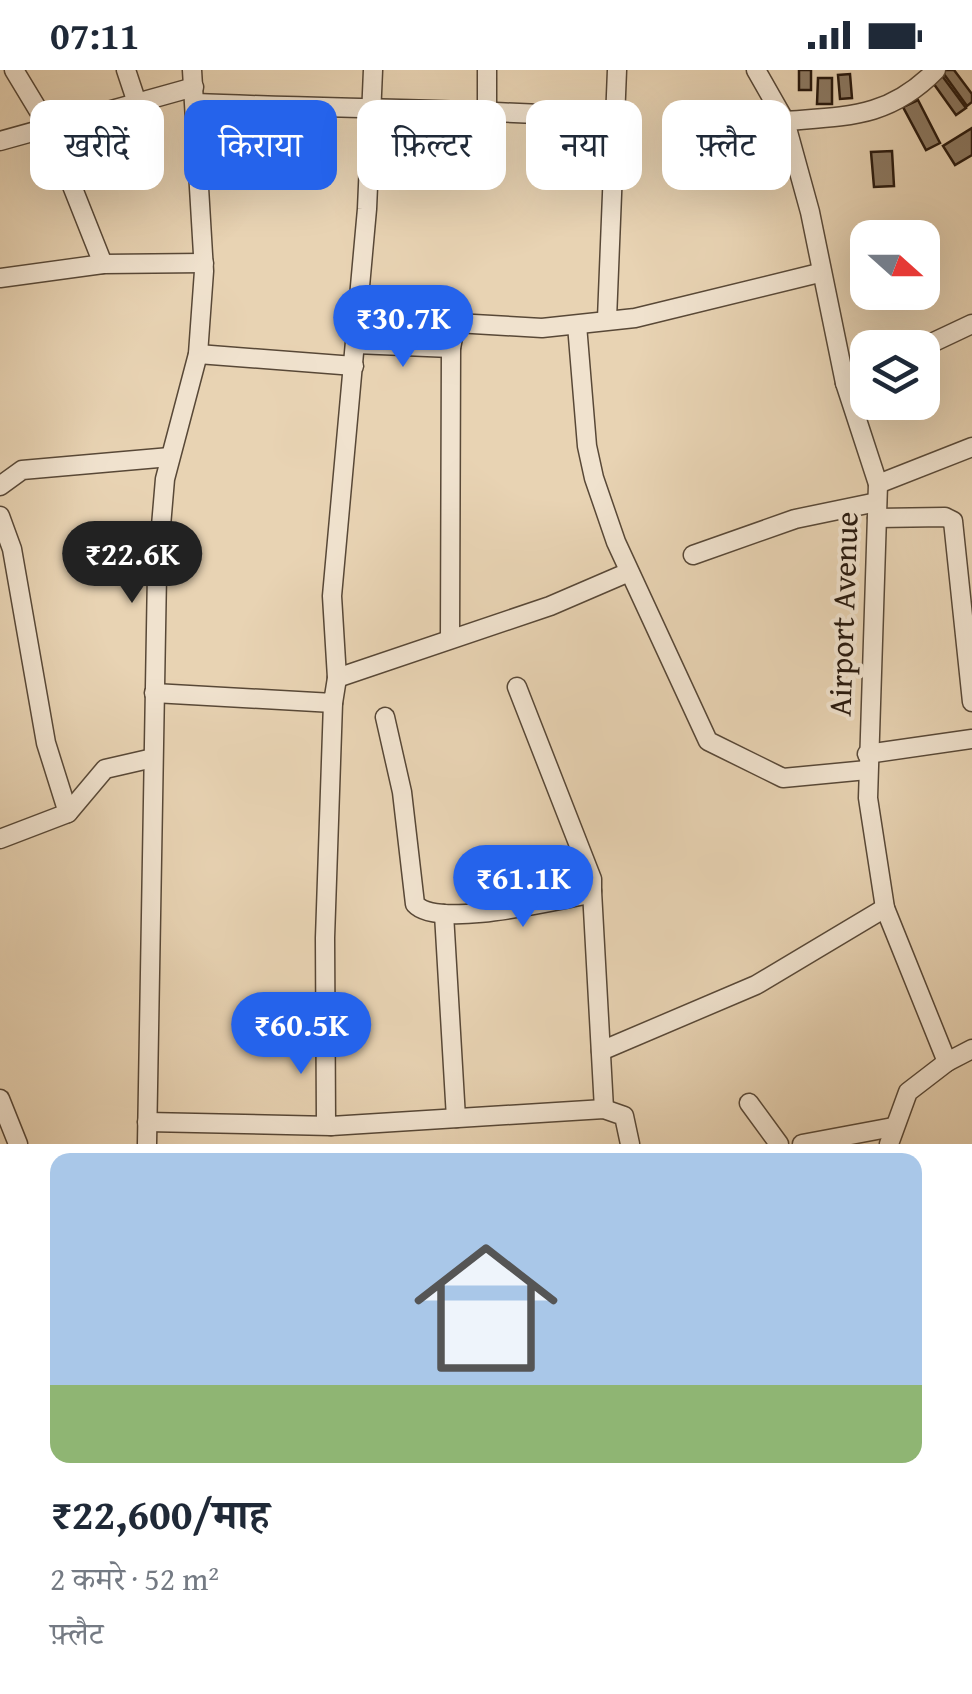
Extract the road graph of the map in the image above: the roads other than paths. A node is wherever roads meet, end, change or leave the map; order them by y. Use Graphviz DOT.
graph roads {
  1 [pos="14,70"];
  2 [pos="126,70"];
  3 [pos="373,70"];
  4 [pos="487,70"];
  5 [pos="617,70"];
  6 [pos="756,70"];
  7 [pos="936,70"];
  8 [pos="194,87"];
  9 [pos="32,100"];
  10 [pos="136,100"];
  11 [pos="148,100"];
  12 [pos="372,100"];
  13 [pos="487,100"];
  14 [pos="615,100"];
  15 [pos="773,100"];
  16 [pos="357,109"];
  17 [pos="791,121"];
  18 [pos="30,133"];
  19 [pos="0,141"];
  20 [pos="791,144"];
  21 [pos="74,190"];
  22 [pos="367,190"];
  23 [pos="612,190"];
  24 [pos="204,262"];
  25 [pos="103,264"];
  26 [pos="819,273"];
  27 [pos="0,278"];
  28 [pos="607,319"];
  29 [pos="972,324"];
  30 [pos="577,325"];
  31 [pos="940,339"];
  32 [pos="356,344"];
  33 [pos="451,348"];
  34 [pos="198,354"];
  35 [pos="354,366"];
  36 [pos="850,381"];
  37 [pos="845,383"];
  38 [pos="972,446"];
  39 [pos="170,456"];
  40 [pos="0,486"];
  41 [pos="878,502"];
  42 [pos="0,516"];
  43 [pos="693,555"];
  44 [pos="629,572"];
  45 [pos="450,638"];
  46 [pos="337,678"];
  47 [pos="517,687"];
  48 [pos="154,693"];
  49 [pos="972,702"];
  50 [pos="332,704"];
  51 [pos="385,717"];
  52 [pos="972,739"];
  53 [pos="153,758"];
  54 [pos="867,762"];
  55 [pos="68,814"];
  56 [pos="0,839"];
  57 [pos="592,891"];
  58 [pos="885,908"];
  59 [pos="444,914"];
  60 [pos="972,1049"];
  61 [pos="601,1051"];
  62 [pos="948,1062"];
  63 [pos="0,1099"];
  64 [pos="749,1103"];
  65 [pos="604,1109"];
  66 [pos="456,1118"];
  67 [pos="147,1122"];
  68 [pos="331,1126"];
  69 [pos="891,1135"];
  70 [pos="18,1144"];
  71 [pos="146,1144"];
  72 [pos="630,1144"];
  73 [pos="779,1144"];
  74 [pos="802,1144"];
  1 -- 9 [label="street"];
  2 -- 10 [label="street"];
  3 -- 12 [label="street"];
  4 -- 13 [label="street"];
  5 -- 14 [label="street"];
  6 -- 15 [label="street, Airport Avenue"];
  7 -- 17 [label="street"];
  8 -- 11 [label="street"];
  8 -- 16 [label="street"];
  8 -- 24 [label="street"];
  18 -- 19 [label="street"];
  20 -- 26 [label="street, Airport Avenue"];
  21 -- 25 [label="street"];
  22 -- 32 [label="street"];
  23 -- 28 [label="street"];
  24 -- 25 [label="street"];
  24 -- 34 [label="street"];
  25 -- 27 [label="street"];
  26 -- 28 [label="street"];
  26 -- 37 [label="street, Airport Avenue"];
  28 -- 30 [label="street"];
  29 -- 31 [label="street"];
  30 -- 33 [label="street"];
  30 -- 44 [label="street"];
  32 -- 33 [label="street"];
  32 -- 35 [label="street"];
  33 -- 45 [label="street"];
  34 -- 35 [label="street"];
  34 -- 39 [label="street"];
  35 -- 46 [label="street"];
  36 -- 37 [label="street"];
  37 -- 41 [label="street, Airport Avenue"];
  38 -- 41 [label="street"];
  39 -- 40 [label="street"];
  39 -- 48 [label="street"];
  41 -- 43 [label="street"];
  41 -- 49 [label="street"];
  41 -- 54 [label="street, Airport Avenue"];
  42 -- 55 [label="street"];
  44 -- 45 [label="street"];
  44 -- 54 [label="street"];
  45 -- 46 [label="street"];
  46 -- 50 [label="street"];
  47 -- 57 [label="street"];
  48 -- 50 [label="street"];
  48 -- 53 [label="street"];
  50 -- 68 [label="street"];
  51 -- 59 [label="street"];
  52 -- 54 [label="street"];
  53 -- 55 [label="street"];
  53 -- 67 [label="street"];
  54 -- 58 [label="street, Airport Avenue"];
  55 -- 56 [label="street"];
  57 -- 59 [label="street"];
  57 -- 61 [label="street"];
  58 -- 61 [label="street"];
  58 -- 62 [label="street, Airport Avenue"];
  59 -- 66 [label="street"];
  60 -- 62 [label="street"];
  61 -- 65 [label="street"];
  62 -- 69 [label="street"];
  63 -- 70 [label="street"];
  64 -- 73 [label="street"];
  65 -- 66 [label="street"];
  65 -- 72 [label="street"];
  66 -- 68 [label="street"];
  67 -- 68 [label="street"];
  67 -- 71 [label="street"];
  69 -- 74 [label="street"];
}
